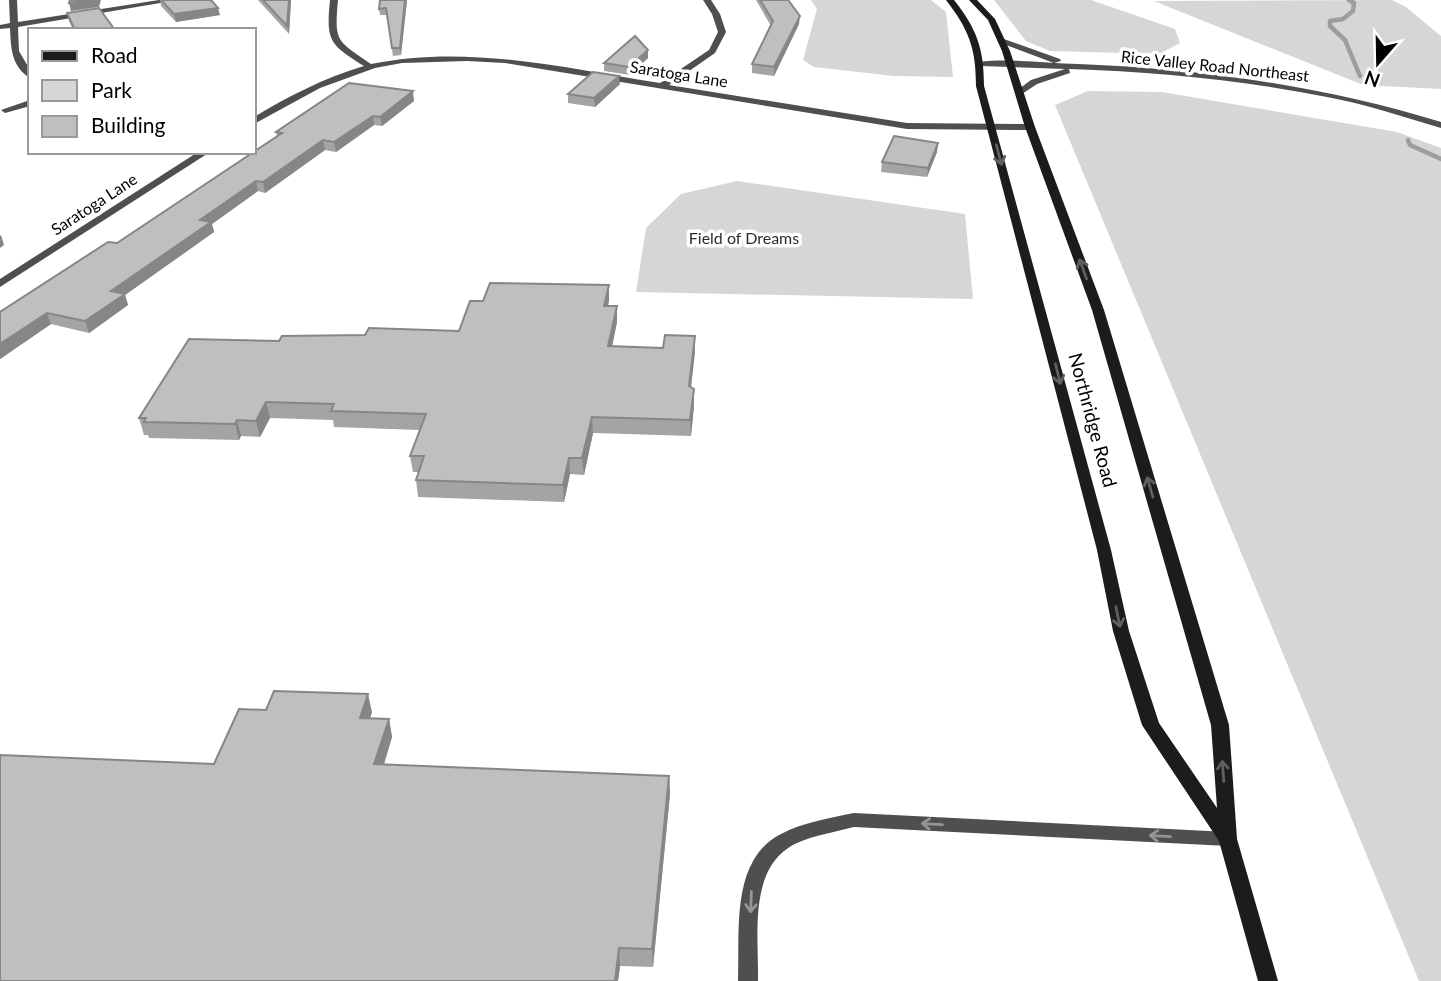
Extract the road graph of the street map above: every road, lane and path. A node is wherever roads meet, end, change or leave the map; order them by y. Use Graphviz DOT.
graph roads {
  1 [pos="13,0"];
  2 [pos="125,0"];
  3 [pos="174,0"];
  4 [pos="334,0"];
  5 [pos="707,0"];
  6 [pos="950,0"];
  7 [pos="973,0"];
  8 [pos="0,18"];
  9 [pos="14,20"];
  10 [pos="0,27"];
  11 [pos="1001,40"];
  12 [pos="981,64"];
  13 [pos="368,65"];
  14 [pos="1010,65"];
  15 [pos="1093,68"];
  16 [pos="28,74"];
  17 [pos="660,87"];
  18 [pos="1019,93"];
  19 [pos="28,104"];
  20 [pos="5,110"];
  21 [pos="256,120"];
  22 [pos="1441,125"];
  23 [pos="1030,127"];
  24 [pos="991,128"];
  25 [pos="202,154"];
  26 [pos="0,284"];
  27 [pos="1228,839"];
  28 [pos="748,981"];
  29 [pos="1268,981"];
  1 -- 9 [label="street"];
  2 -- 9 [label="street"];
  3 -- 9 [label="street"];
  4 -- 13 [label="street"];
  5 -- 17 [label="street"];
  6 -- 12 [label="main road, Northridge Road"];
  7 -- 11 [label="main road, Northridge Road"];
  8 -- 9 [label="street"];
  9 -- 10 [label="street"];
  9 -- 16 [label="street"];
  11 -- 14 [label="main road, Northridge Road"];
  11 -- 15 [label="street"];
  12 -- 14 [label="street, Rice Valley Road Northeast"];
  12 -- 24 [label="main road, Northridge Road"];
  13 -- 17 [label="street, Saratoga Lane"];
  13 -- 21 [label="street, Saratoga Lane"];
  14 -- 15 [label="street, Rice Valley Road Northeast"];
  14 -- 18 [label="main road, Northridge Road"];
  15 -- 18 [label="street"];
  15 -- 22 [label="street, Rice Valley Road Northeast"];
  17 -- 24 [label="street, Saratoga Lane"];
  18 -- 23 [label="main road, Northridge Road"];
  19 -- 20 [label="street"];
  23 -- 24 [label="street, Saratoga Lane"];
  27 -- 23 [label="main road, Northridge Road, one-way"];
  24 -- 27 [label="main road, Northridge Road, one-way"];
  25 -- 26 [label="street, Saratoga Lane"];
  27 -- 28 [label="street, one-way"];
  27 -- 29 [label="main road, Northridge Road"];
}
